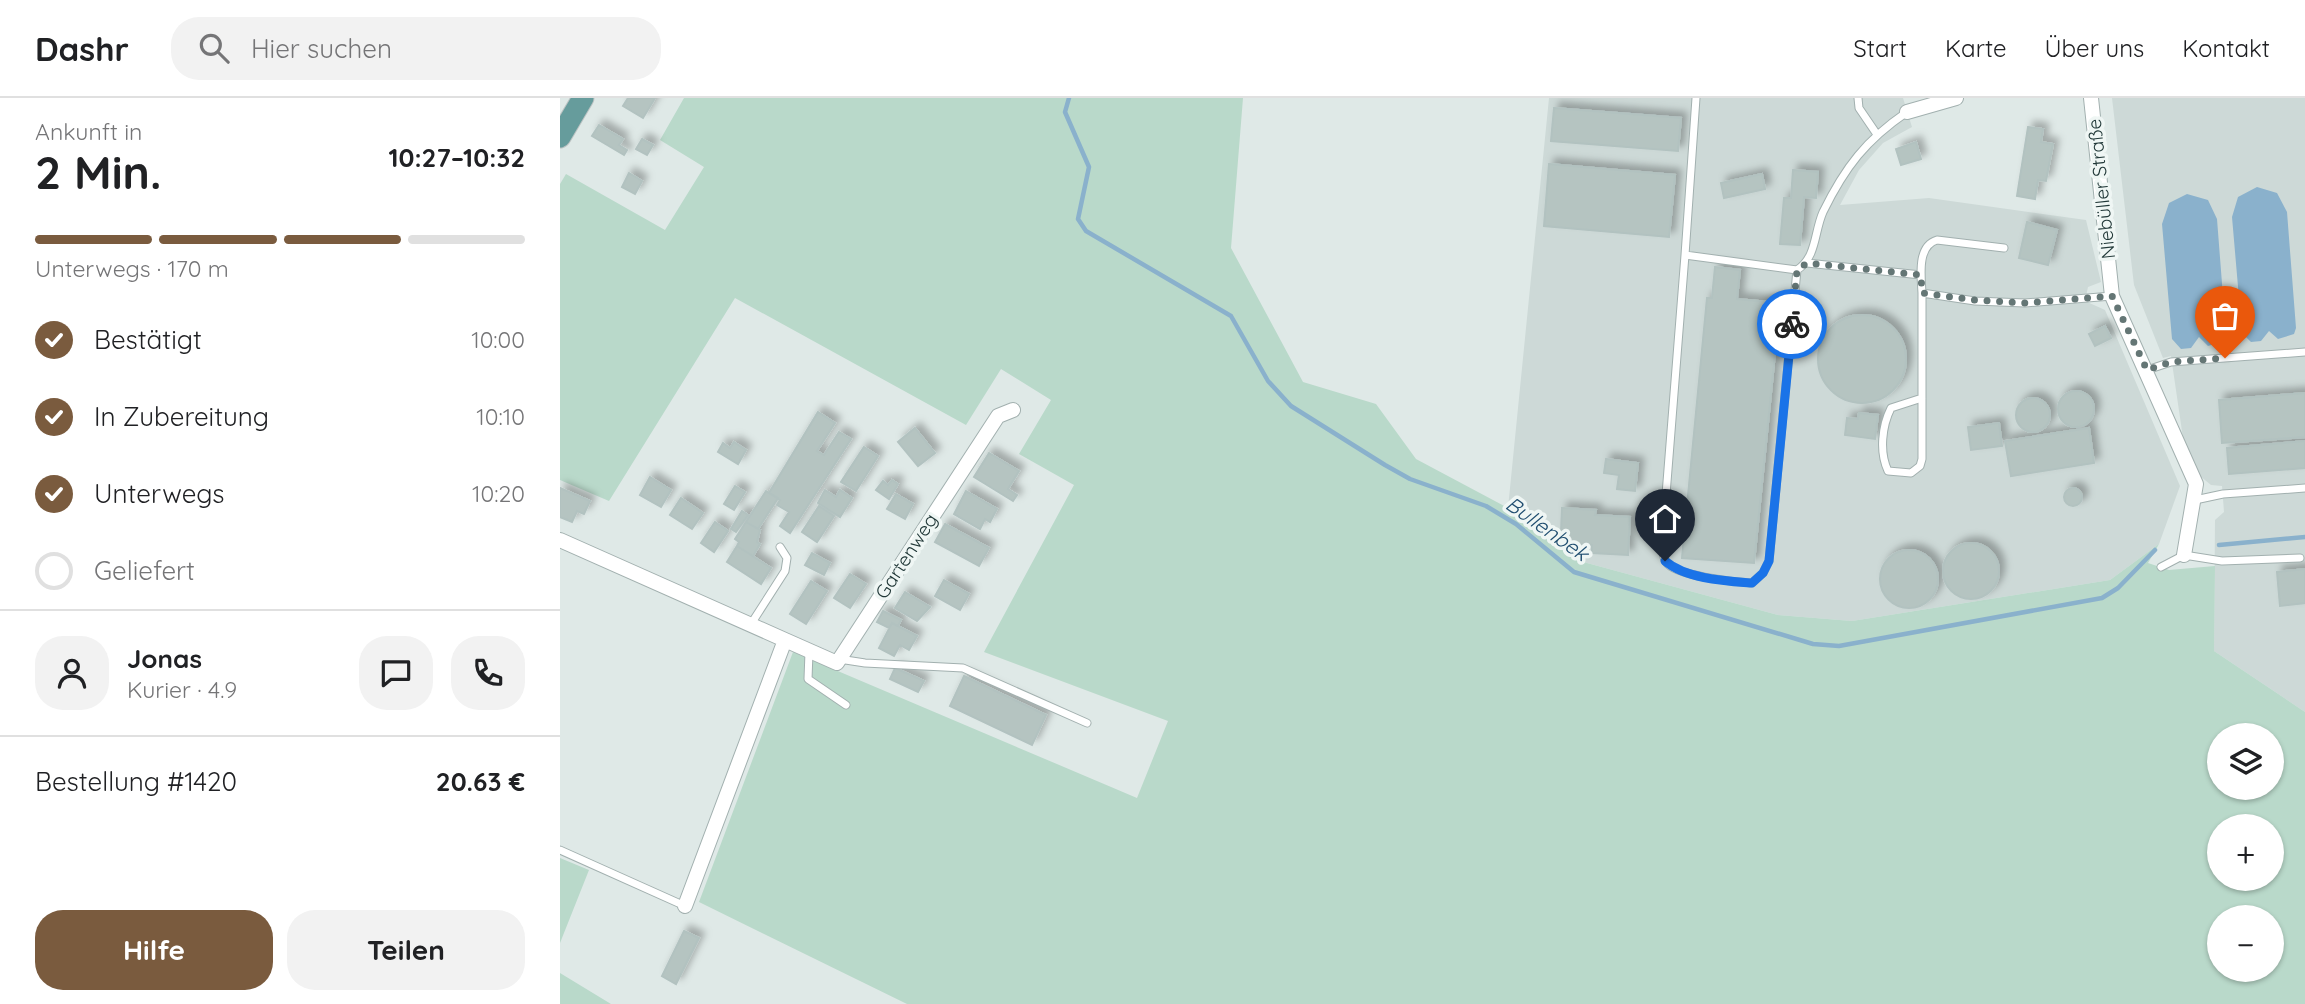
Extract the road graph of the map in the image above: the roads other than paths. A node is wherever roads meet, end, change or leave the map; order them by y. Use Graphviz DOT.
graph roads {
  1 [pos="583,98"];
  2 [pos="1696,98"];
  3 [pos="1858,98"];
  4 [pos="1956,98"];
  5 [pos="2091,98"];
  6 [pos="1907,112"];
  7 [pos="1876,133"];
  8 [pos="560,137"];
  9 [pos="2004,248"];
  10 [pos="1685,255"];
  11 [pos="1807,263"];
  12 [pos="1797,270"];
  13 [pos="1921,275"];
  14 [pos="1922,293"];
  15 [pos="2112,296"];
  16 [pos="2305,352"];
  17 [pos="2147,370"];
  18 [pos="1922,398"];
  19 [pos="1013,410"];
  20 [pos="2305,488"];
  21 [pos="2195,500"];
  22 [pos="560,540"];
  23 [pos="780,547"];
  24 [pos="2184,555"];
  25 [pos="2300,558"];
  26 [pos="2161,567"];
  27 [pos="751,625"];
  28 [pos="785,640"];
  29 [pos="809,652"];
  30 [pos="839,659"];
  31 [pos="846,705"];
  32 [pos="1087,723"];
  33 [pos="560,850"];
  34 [pos="685,906"];
  1 -- 8 [label="main road"];
  2 -- 10 [label="lane"];
  3 -- 7 [label="lane"];
  4 -- 6 [label="street"];
  5 -- 15 [label="street, Niebüller Straße"];
  6 -- 7 [label="lane"];
  7 -- 11 [label="lane"];
  9 -- 13 [label="lane"];
  10 -- 12 [label="lane"];
  10 -- 12 [label="lane"];
  11 -- 12 [label="lane"];
  11 -- 13 [label="lane"];
  13 -- 14 [label="lane"];
  14 -- 15 [label="lane"];
  14 -- 18 [label="lane"];
  15 -- 17 [label="street, Niebüller Straße"];
  16 -- 17 [label="lane"];
  17 -- 21 [label="street, Niebüller Straße"];
  18 -- 18 [label="lane"];
  19 -- 30 [label="street, Gartenweg"];
  20 -- 21 [label="lane"];
  21 -- 24 [label="street, Niebüller Straße"];
  22 -- 27 [label="street"];
  23 -- 27 [label="lane"];
  24 -- 25 [label="lane"];
  24 -- 26 [label="lane"];
  27 -- 28 [label="street"];
  28 -- 29 [label="street"];
  28 -- 34 [label="street"];
  29 -- 30 [label="street"];
  29 -- 31 [label="lane"];
  30 -- 32 [label="lane"];
  33 -- 34 [label="lane"];
}
